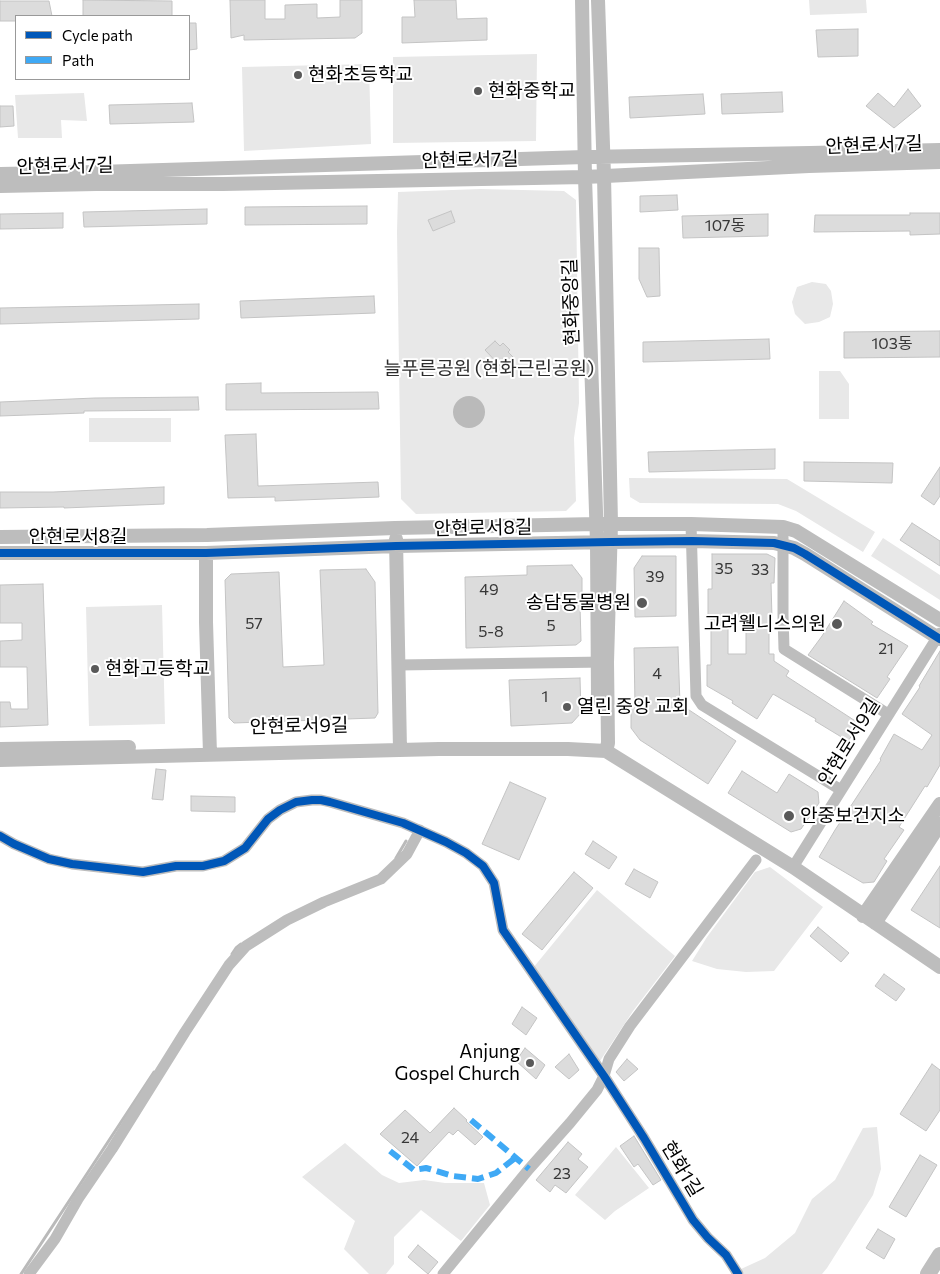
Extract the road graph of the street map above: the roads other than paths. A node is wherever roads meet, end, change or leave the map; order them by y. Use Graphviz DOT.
graph roads {
  1 [pos="582,0"];
  2 [pos="598,0"];
  3 [pos="940,150"];
  4 [pos="585,157"];
  5 [pos="604,157"];
  6 [pos="940,162"];
  7 [pos="0,174"];
  8 [pos="604,176"];
  9 [pos="585,177"];
  10 [pos="0,186"];
  11 [pos="604,524"];
  12 [pos="691,524"];
  13 [pos="783,527"];
  14 [pos="395,528"];
  15 [pos="0,537"];
  16 [pos="692,541"];
  17 [pos="604,542"];
  18 [pos="783,545"];
  19 [pos="396,546"];
  20 [pos="206,553"];
  21 [pos="0,554"];
  22 [pos="940,620"];
  23 [pos="939,636"];
  24 [pos="602,662"];
  25 [pos="399,666"];
  26 [pos="888,714"];
  27 [pos="400,746"];
  28 [pos="603,746"];
  29 [pos="0,749"];
  30 [pos="210,750"];
  31 [pos="0,760"];
  32 [pos="841,790"];
  33 [pos="940,804"];
  34 [pos="940,824"];
  35 [pos="420,830"];
  36 [pos="0,836"];
  37 [pos="756,860"];
  38 [pos="794,865"];
  39 [pos="871,916"];
  40 [pos="940,958"];
  41 [pos="940,967"];
  42 [pos="604,1076"];
  43 [pos="940,1255"];
  44 [pos="29,1274"];
  45 [pos="443,1274"];
  46 [pos="738,1274"];
  47 [pos="928,1274"];
  1 -- 4 [label="street, 현화중앙길"];
  2 -- 5 [label="street"];
  3 -- 5 [label="street, 안현로서7길"];
  4 -- 5 [label="street, 안현로서7길"];
  4 -- 7 [label="street, 안현로서7길"];
  4 -- 9 [label="street, 현화중앙길"];
  5 -- 8 [label="street"];
  6 -- 8 [label="street, 안현로서7길"];
  8 -- 9 [label="street, 안현로서7길"];
  8 -- 11 [label="street"];
  9 -- 10 [label="street, 안현로서7길"];
  9 -- 11 [label="street, 현화중앙길"];
  11 -- 12 [label="street, 안현로서8길"];
  11 -- 14 [label="street, 안현로서8길"];
  11 -- 17 [label="street, 현화중앙길"];
  12 -- 13 [label="street, 안현로서8길"];
  12 -- 16 [label="street"];
  13 -- 18 [label="street"];
  13 -- 22 [label="street, 안현로서8길"];
  14 -- 15 [label="street, 안현로서8길"];
  14 -- 19 [label="street"];
  16 -- 17 [label="street, 안현로서8길"];
  16 -- 18 [label="street, 안현로서8길"];
  16 -- 32 [label="street"];
  17 -- 19 [label="street, 안현로서8길"];
  17 -- 24 [label="street, 현화중앙길"];
  18 -- 23 [label="street, 안현로서8길"];
  18 -- 26 [label="street"];
  19 -- 20 [label="street, 안현로서8길"];
  19 -- 25 [label="street"];
  20 -- 21 [label="street, 안현로서8길"];
  20 -- 30 [label="street"];
  23 -- 26 [label="street, 안현로서9길"];
  24 -- 25 [label="street"];
  24 -- 28 [label="street, 현화중앙길"];
  25 -- 27 [label="street"];
  26 -- 32 [label="street, 안현로서9길"];
  27 -- 28 [label="street, 안현로서9길"];
  27 -- 30 [label="street, 안현로서9길"];
  28 -- 38 [label="street"];
  29 -- 30 [label="street, 안현로서9길"];
  30 -- 31 [label="street, 안현로서9길"];
  32 -- 38 [label="street, 안현로서9길"];
  33 -- 39 [label="street"];
  34 -- 39 [label="street"];
  35 -- 36 [label="street, 현화1길"];
  35 -- 42 [label="street, 현화1길"];
  35 -- 44 [label="street"];
  37 -- 42 [label="street"];
  38 -- 39 [label="street"];
  39 -- 40 [label="street"];
  39 -- 41 [label="street"];
  42 -- 45 [label="street"];
  42 -- 46 [label="street, 현화1길"];
  43 -- 47 [label="main road"];
}
